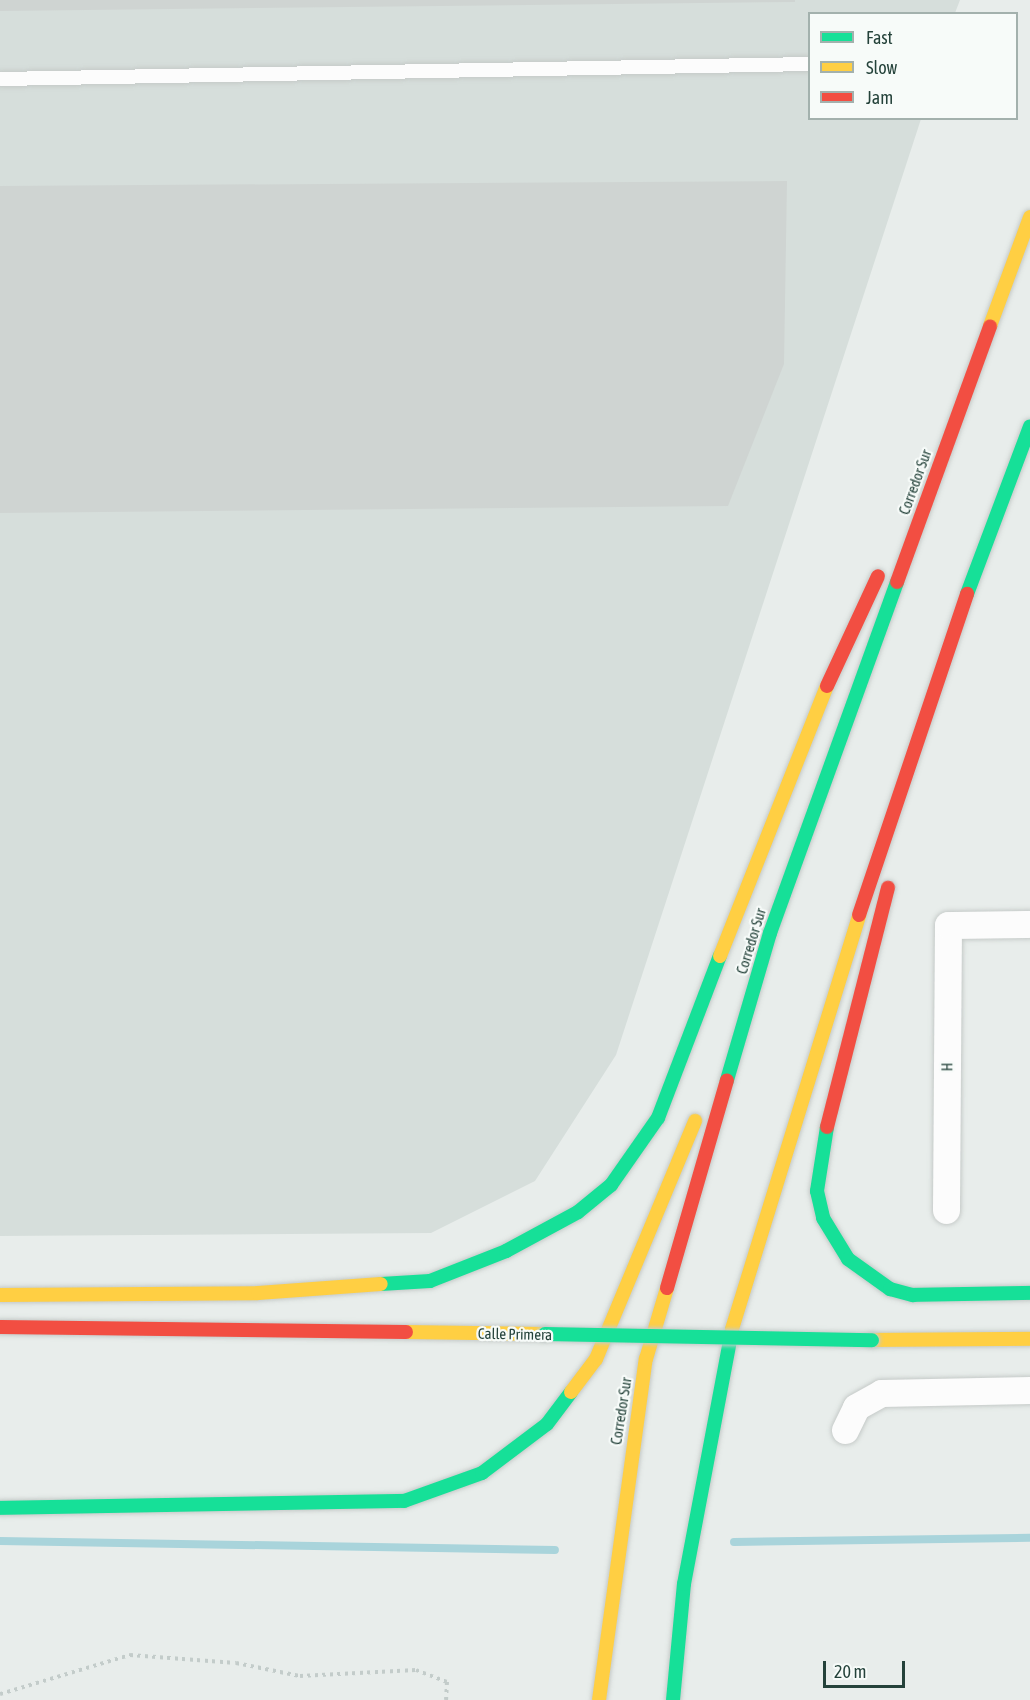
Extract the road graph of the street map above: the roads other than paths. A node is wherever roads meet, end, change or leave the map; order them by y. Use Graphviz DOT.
graph roads {
  1 [pos="808,64"];
  2 [pos="0,79"];
  3 [pos="1030,217"];
  4 [pos="976,362"];
  5 [pos="1030,426"];
  6 [pos="893,543"];
  7 [pos="884,564"];
  8 [pos="941,662"];
  9 [pos="1030,924"];
  10 [pos="770,933"];
  11 [pos="946,1210"];
  12 [pos="1030,1293"];
  13 [pos="0,1295"];
  14 [pos="0,1327"];
  15 [pos="1030,1339"];
  16 [pos="1030,1390"];
  17 [pos="845,1430"];
  18 [pos="0,1508"];
  19 [pos="599,1700"];
  20 [pos="674,1700"];
  1 -- 2 [label="lane"];
  3 -- 4 [label="main road, Corredor Sur"];
  4 -- 6 [label="main road"];
  4 -- 10 [label="main road, Corredor Sur"];
  5 -- 8 [label="main road"];
  7 -- 13 [label="main road"];
  8 -- 12 [label="main road"];
  8 -- 20 [label="main road"];
  9 -- 11 [label="street, H"];
  10 -- 18 [label="main road"];
  10 -- 19 [label="main road, Corredor Sur"];
  14 -- 15 [label="main road, Calle Primera, bridge"];
  16 -- 17 [label="street"];
}
